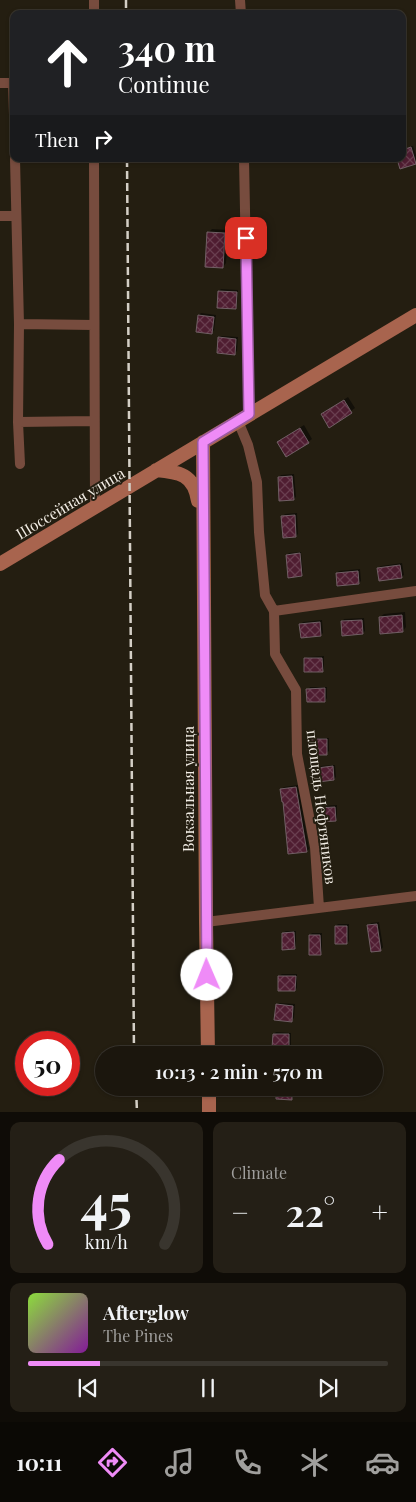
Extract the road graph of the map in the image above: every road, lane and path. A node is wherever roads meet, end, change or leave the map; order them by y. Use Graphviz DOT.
graph roads {
  1 [pos="14,162"];
  2 [pos="94,162"];
  3 [pos="244,162"];
  4 [pos="0,216"];
  5 [pos="16,216"];
  6 [pos="416,315"];
  7 [pos="19,324"];
  8 [pos="94,325"];
  9 [pos="244,418"];
  10 [pos="94,421"];
  11 [pos="18,422"];
  12 [pos="203,442"];
  13 [pos="20,464"];
  14 [pos="156,470"];
  15 [pos="95,507"];
  16 [pos="202,522"];
  17 [pos="0,564"];
  18 [pos="416,591"];
  19 [pos="274,611"];
  20 [pos="416,896"];
  21 [pos="319,908"];
  22 [pos="206,922"];
  23 [pos="208,1046"];
  24 [pos="209,1096"];
  25 [pos="209,1112"];
  1 -- 5 [label="street"];
  2 -- 8 [label="street"];
  3 -- 9 [label="street"];
  4 -- 5 [label="street"];
  5 -- 7 [label="street"];
  6 -- 9 [label="main road, Шоссейная улица"];
  7 -- 8 [label="street"];
  7 -- 11 [label="street"];
  8 -- 10 [label="street"];
  9 -- 12 [label="main road, Шоссейная улица"];
  9 -- 19 [label="street, площадь Нефтяников"];
  10 -- 11 [label="street"];
  10 -- 15 [label="street"];
  11 -- 13 [label="street"];
  12 -- 14 [label="main road, Шоссейная улица"];
  12 -- 16 [label="main road"];
  14 -- 15 [label="main road, Шоссейная улица"];
  14 -- 16 [label="main road"];
  15 -- 17 [label="main road, Шоссейная улица"];
  16 -- 22 [label="main road, Вокзальная улица"];
  18 -- 19 [label="street"];
  19 -- 21 [label="street, площадь Нефтяников"];
  20 -- 21 [label="street"];
  21 -- 22 [label="street"];
  22 -- 23 [label="main road, Вокзальная улица"];
  24 -- 25 [label="main road"];
}
